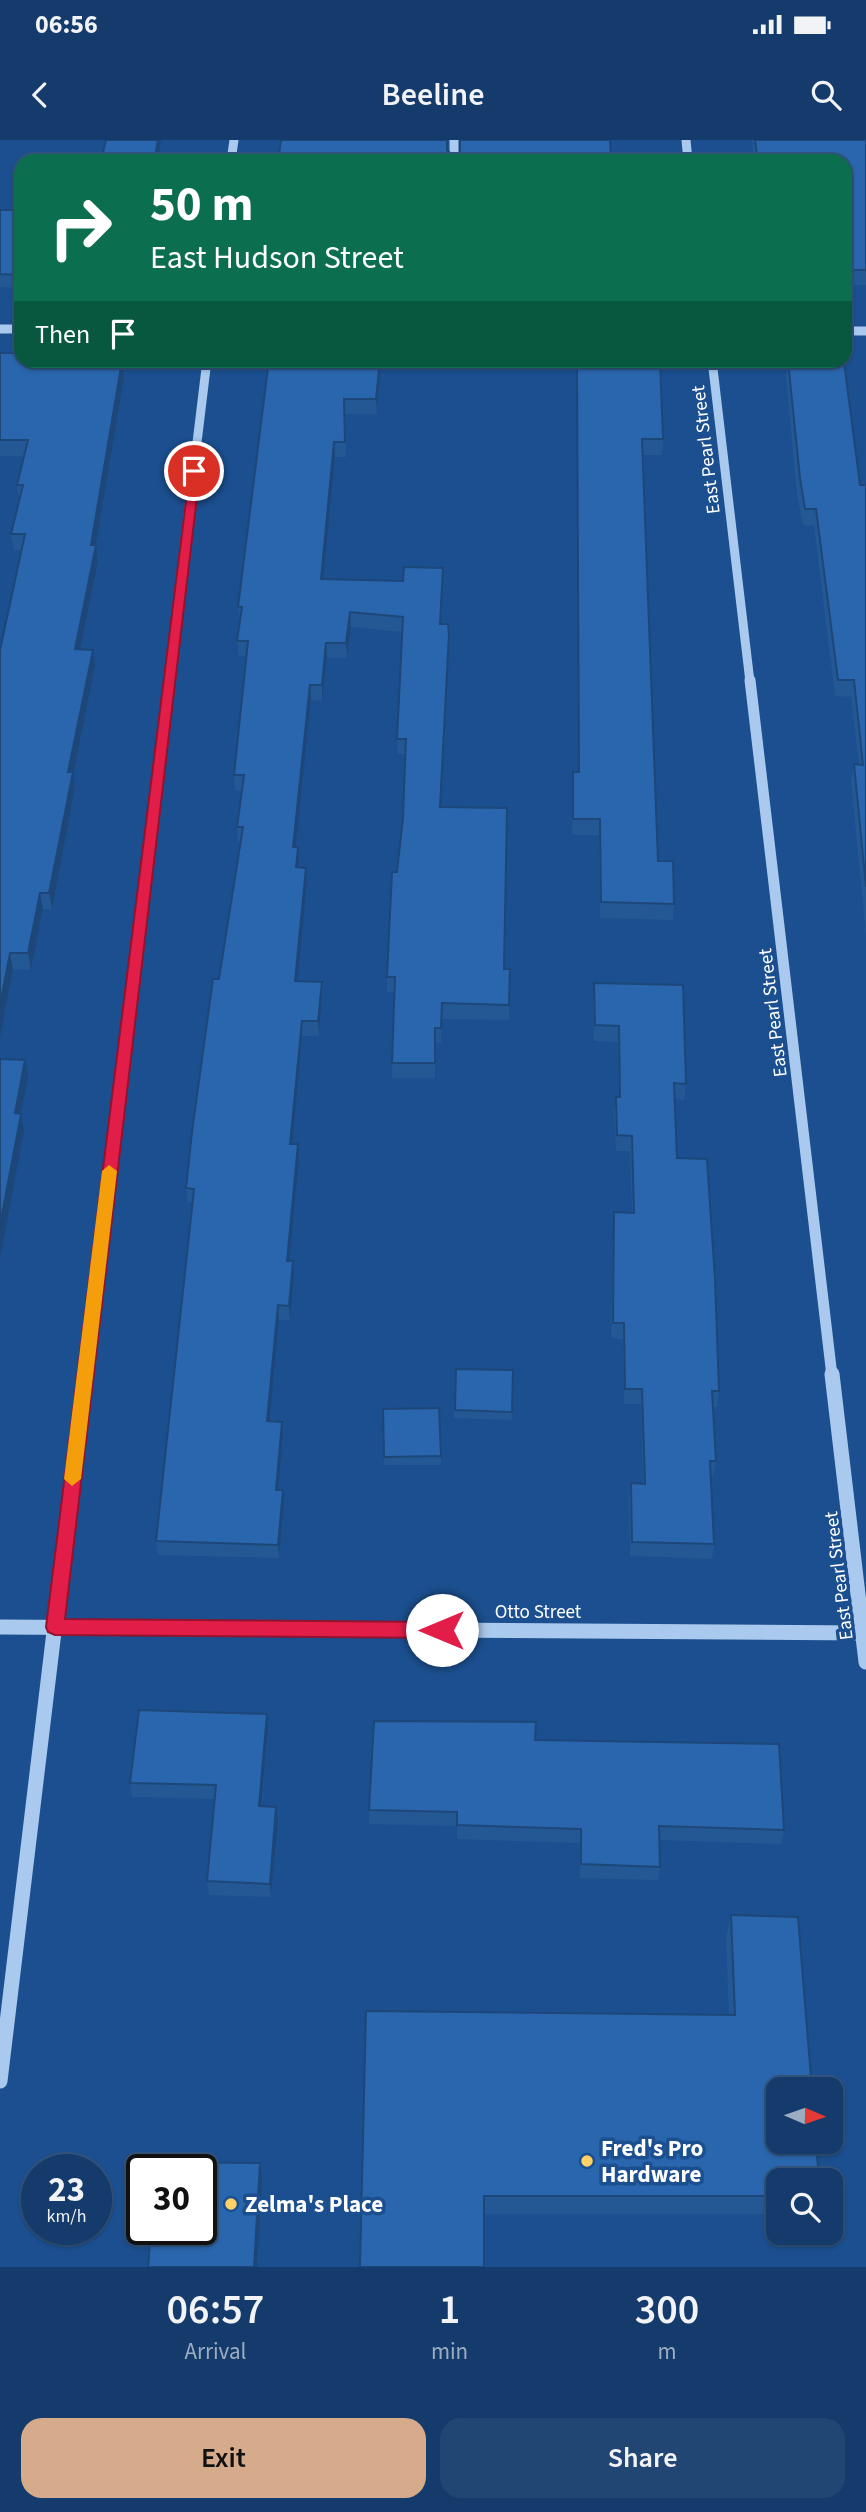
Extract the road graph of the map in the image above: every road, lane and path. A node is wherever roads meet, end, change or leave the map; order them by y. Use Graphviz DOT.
graph roads {
  1 [pos="206,368"];
  2 [pos="713,368"];
  3 [pos="0,1627"];
  4 [pos="55,1627"];
  5 [pos="864,1633"];
  6 [pos="866,1662"];
  7 [pos="0,2081"];
  1 -- 4 [label="street"];
  2 -- 5 [label="street, East Pearl Street"];
  3 -- 4 [label="street, Otto Street"];
  4 -- 5 [label="street, Otto Street"];
  4 -- 7 [label="street"];
  5 -- 6 [label="street, East Pearl Street"];
}
